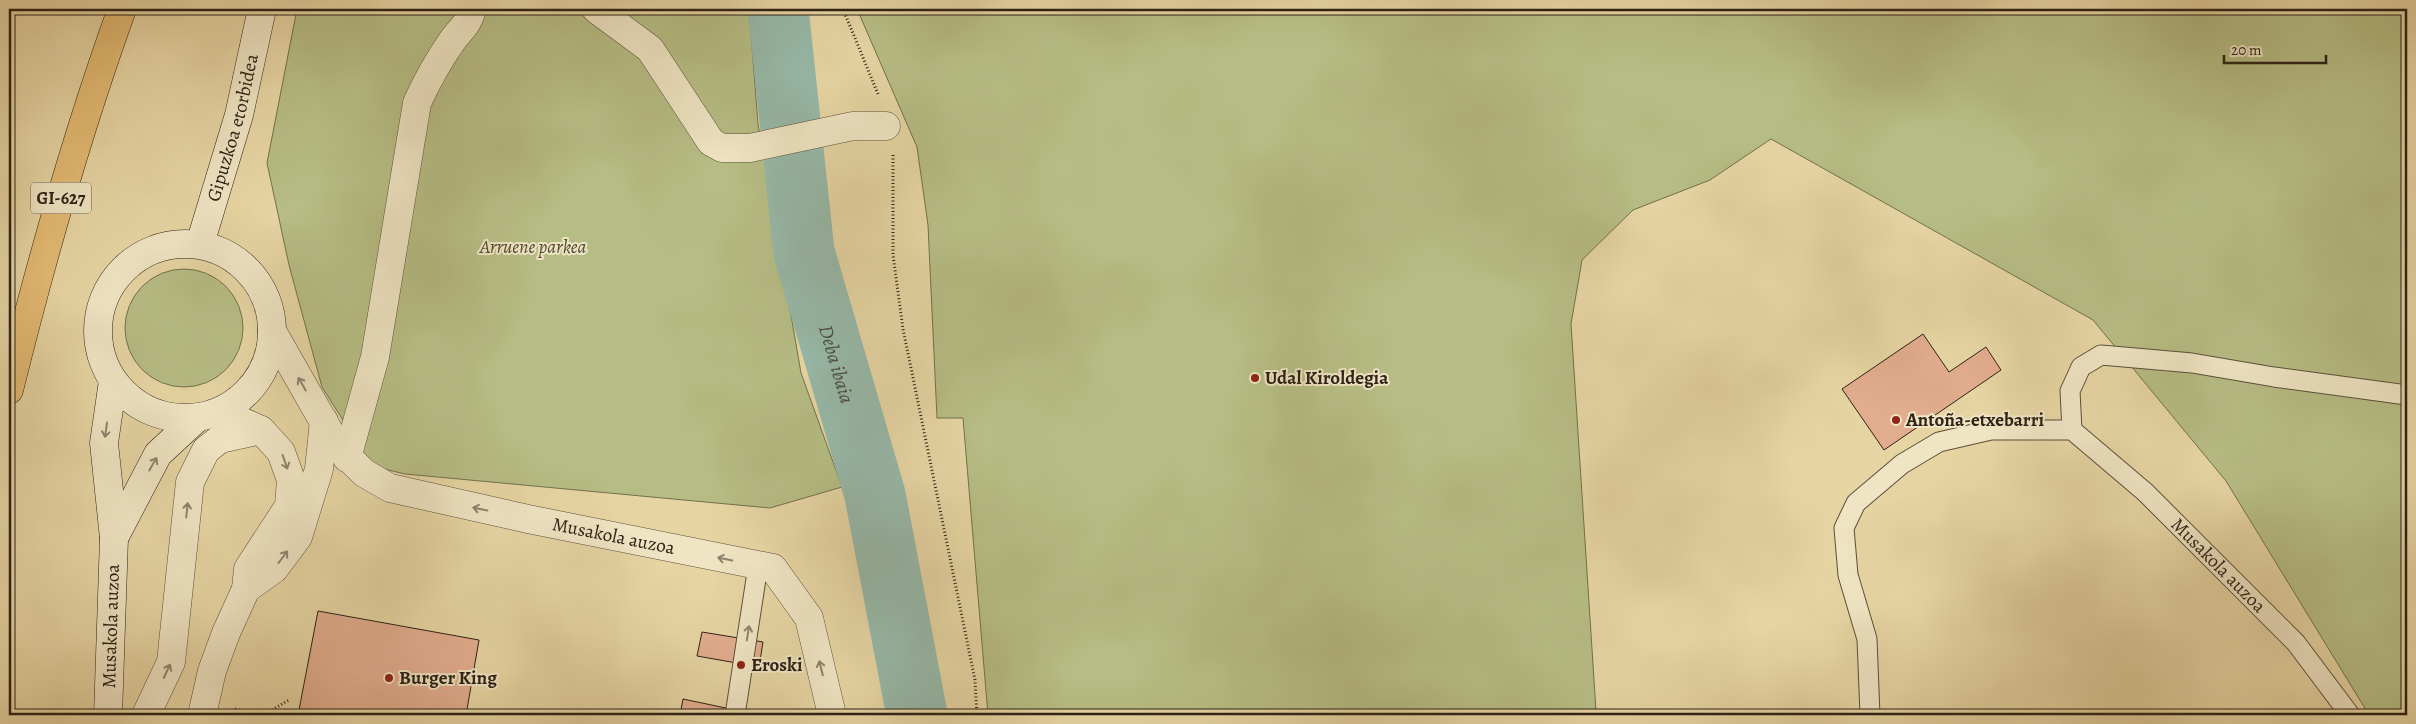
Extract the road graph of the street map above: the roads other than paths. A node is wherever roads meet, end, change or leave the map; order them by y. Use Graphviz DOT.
graph roads {
  1 [pos="122,9"];
  2 [pos="262,9"];
  3 [pos="472,9"];
  4 [pos="596,9"];
  5 [pos="886,126"];
  6 [pos="200,244"];
  7 [pos="272,331"];
  8 [pos="113,381"];
  9 [pos="9,390"];
  10 [pos="2407,395"];
  11 [pos="209,415"];
  12 [pos="324,421"];
  13 [pos="261,430"];
  14 [pos="2072,430"];
  15 [pos="347,458"];
  16 [pos="114,538"];
  17 [pos="758,566"];
  18 [pos="246,589"];
  19 [pos="108,715"];
  20 [pos="146,715"];
  21 [pos="202,715"];
  22 [pos="734,715"];
  23 [pos="832,715"];
  24 [pos="1870,715"];
  25 [pos="2350,715"];
  1 -- 9 [label="main road, GI-627"];
  2 -- 6 [label="street, Gipuzkoa etorbidea"];
  3 -- 15 [label="street"];
  4 -- 5 [label="street"];
  6 -- 7 [label="street"];
  6 -- 8 [label="street"];
  7 -- 11 [label="street"];
  12 -- 7 [label="street, Musakola auzoa, one-way"];
  8 -- 11 [label="street"];
  8 -- 16 [label="street, Musakola auzoa, one-way"];
  10 -- 14 [label="lane"];
  11 -- 13 [label="street"];
  16 -- 11 [label="street, one-way"];
  12 -- 15 [label="street, Musakola auzoa"];
  18 -- 12 [label="street, one-way"];
  13 -- 18 [label="street, one-way"];
  20 -- 13 [label="street, one-way"];
  14 -- 24 [label="lane"];
  14 -- 25 [label="lane, Musakola auzoa"];
  17 -- 15 [label="street, Musakola auzoa, one-way"];
  16 -- 19 [label="street, Musakola auzoa"];
  22 -- 17 [label="lane, one-way"];
  23 -- 17 [label="street, Musakola auzoa, one-way"];
  18 -- 21 [label="street"];
}
